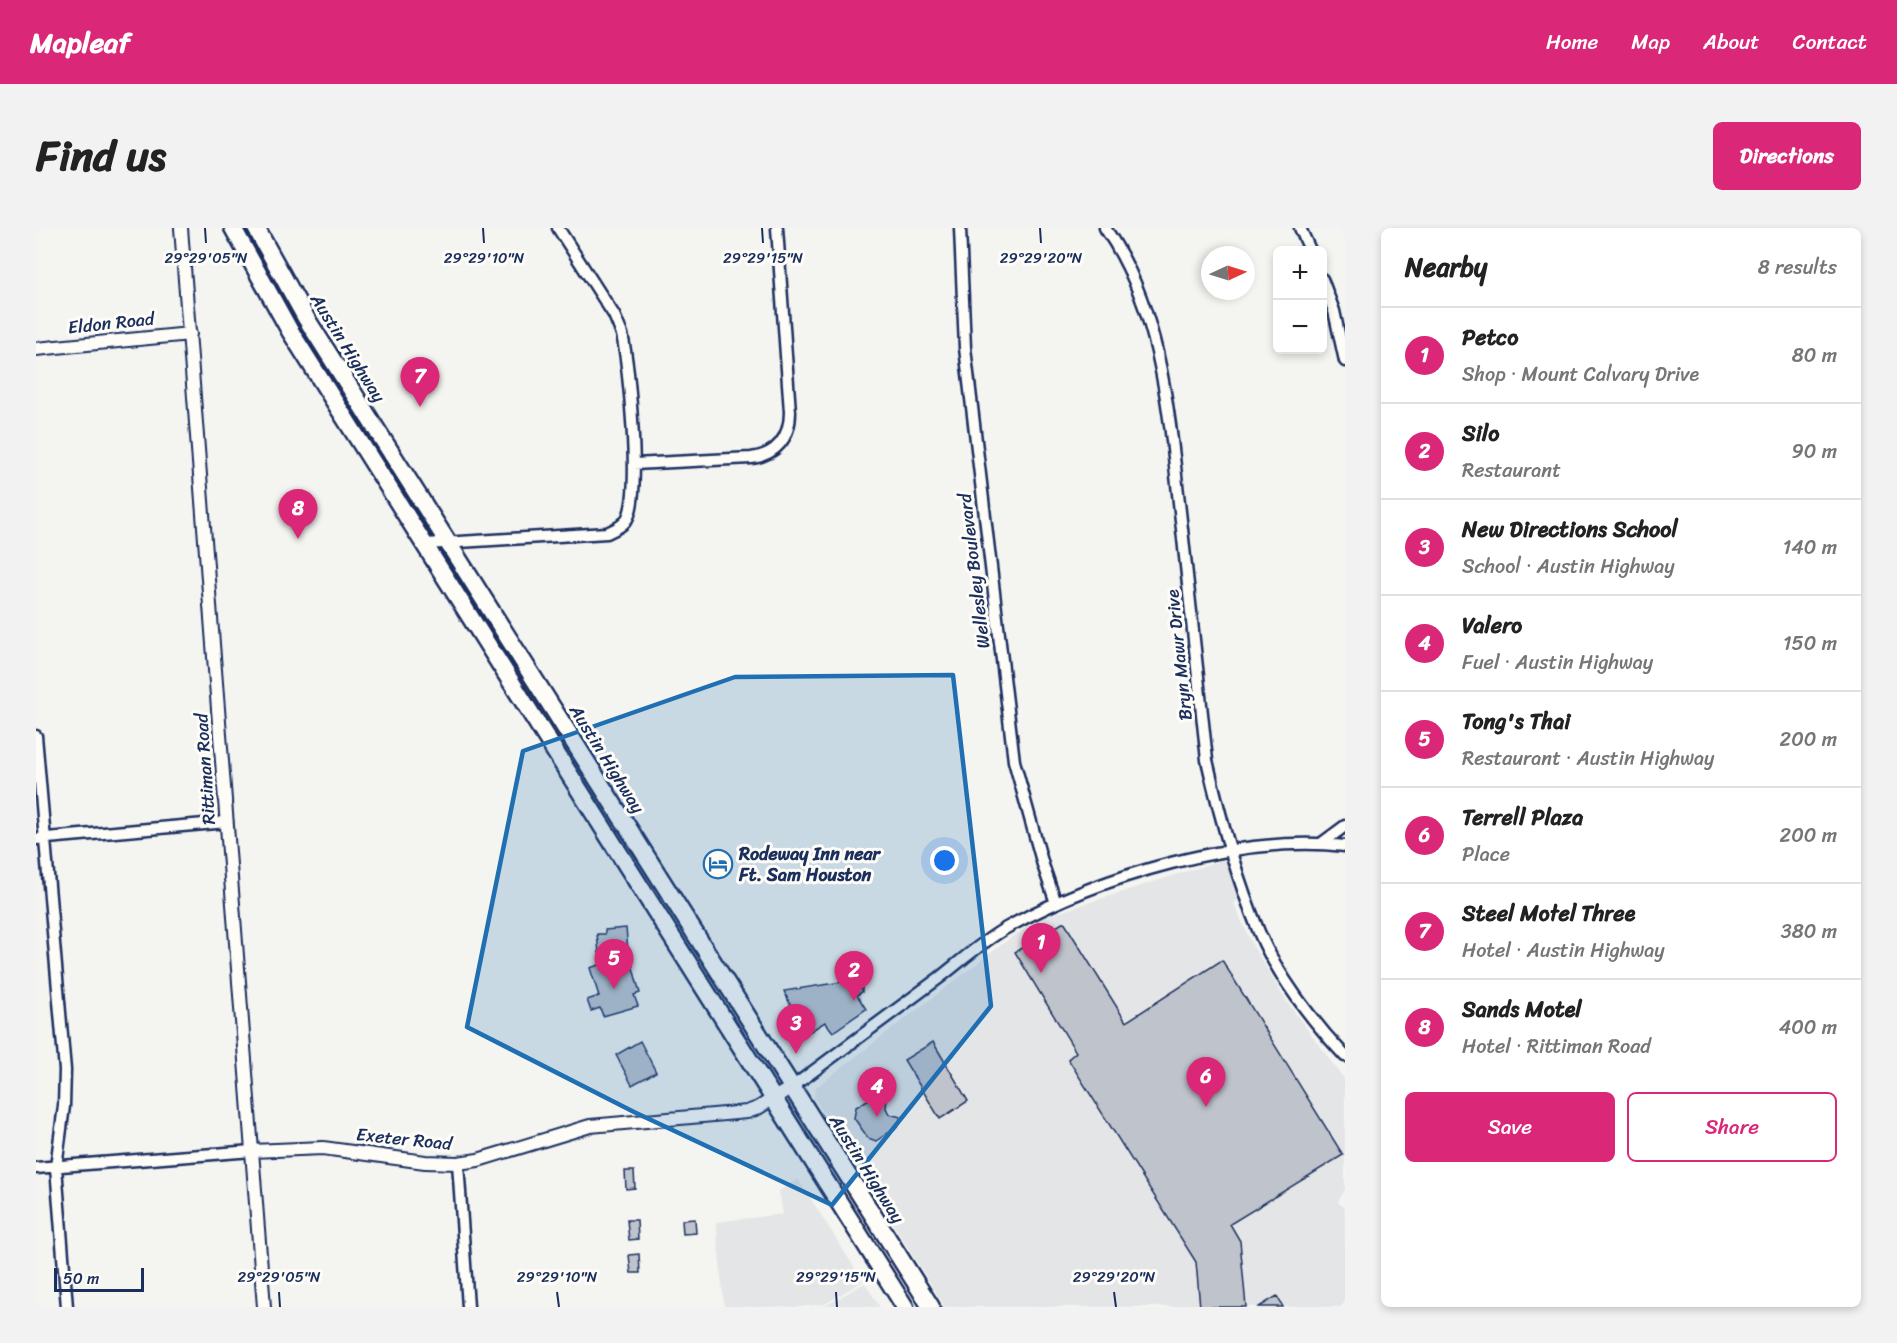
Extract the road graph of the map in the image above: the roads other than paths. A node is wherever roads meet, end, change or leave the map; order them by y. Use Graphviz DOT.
graph roads {
  1 [pos="181,228"];
  2 [pos="233,228"];
  3 [pos="256,228"];
  4 [pos="558,228"];
  5 [pos="777,228"];
  6 [pos="960,228"];
  7 [pos="1105,228"];
  8 [pos="1300,228"];
  9 [pos="1308,246"];
  10 [pos="1327,291"];
  11 [pos="189,334"];
  12 [pos="36,349"];
  13 [pos="1345,361"];
  14 [pos="634,464"];
  15 [pos="448,543"];
  16 [pos="426,544"];
  17 [pos="36,736"];
  18 [pos="227,822"];
  19 [pos="1345,826"];
  20 [pos="40,838"];
  21 [pos="1322,843"];
  22 [pos="1345,846"];
  23 [pos="1231,849"];
  24 [pos="1056,903"];
  25 [pos="1345,1056"];
  26 [pos="792,1087"];
  27 [pos="774,1099"];
  28 [pos="252,1151"];
  29 [pos="458,1163"];
  30 [pos="56,1167"];
  31 [pos="36,1168"];
  32 [pos="67,1307"];
  33 [pos="264,1307"];
  34 [pos="468,1307"];
  35 [pos="906,1307"];
  36 [pos="931,1307"];
  1 -- 11 [label="street, Rittiman Road"];
  2 -- 16 [label="main road, Austin Highway"];
  3 -- 15 [label="main road, Austin Highway"];
  4 -- 14 [label="street"];
  5 -- 14 [label="street"];
  6 -- 24 [label="street, Wellesley Boulevard"];
  7 -- 23 [label="street, Bryn Mawr Drive"];
  8 -- 9 [label="street"];
  10 -- 13 [label="street"];
  11 -- 12 [label="street, Eldon Road"];
  11 -- 18 [label="street, Rittiman Road"];
  14 -- 15 [label="street"];
  15 -- 16 [label="street"];
  15 -- 26 [label="main road, Austin Highway"];
  16 -- 27 [label="main road, Austin Highway"];
  17 -- 20 [label="street"];
  18 -- 20 [label="street"];
  18 -- 28 [label="street, Rittiman Road"];
  19 -- 21 [label="street"];
  20 -- 30 [label="street"];
  21 -- 22 [label="street"];
  21 -- 23 [label="street"];
  23 -- 24 [label="street"];
  23 -- 25 [label="street, Bryn Mawr Drive"];
  24 -- 26 [label="street"];
  26 -- 27 [label="street, Exeter Road"];
  26 -- 36 [label="main road, Austin Highway"];
  27 -- 29 [label="street, Exeter Road"];
  27 -- 35 [label="main road, Austin Highway"];
  28 -- 29 [label="street, Exeter Road"];
  28 -- 30 [label="street, Exeter Road"];
  28 -- 33 [label="street, Rittiman Road"];
  29 -- 34 [label="street"];
  30 -- 31 [label="street, Exeter Road"];
  30 -- 32 [label="street"];
}
